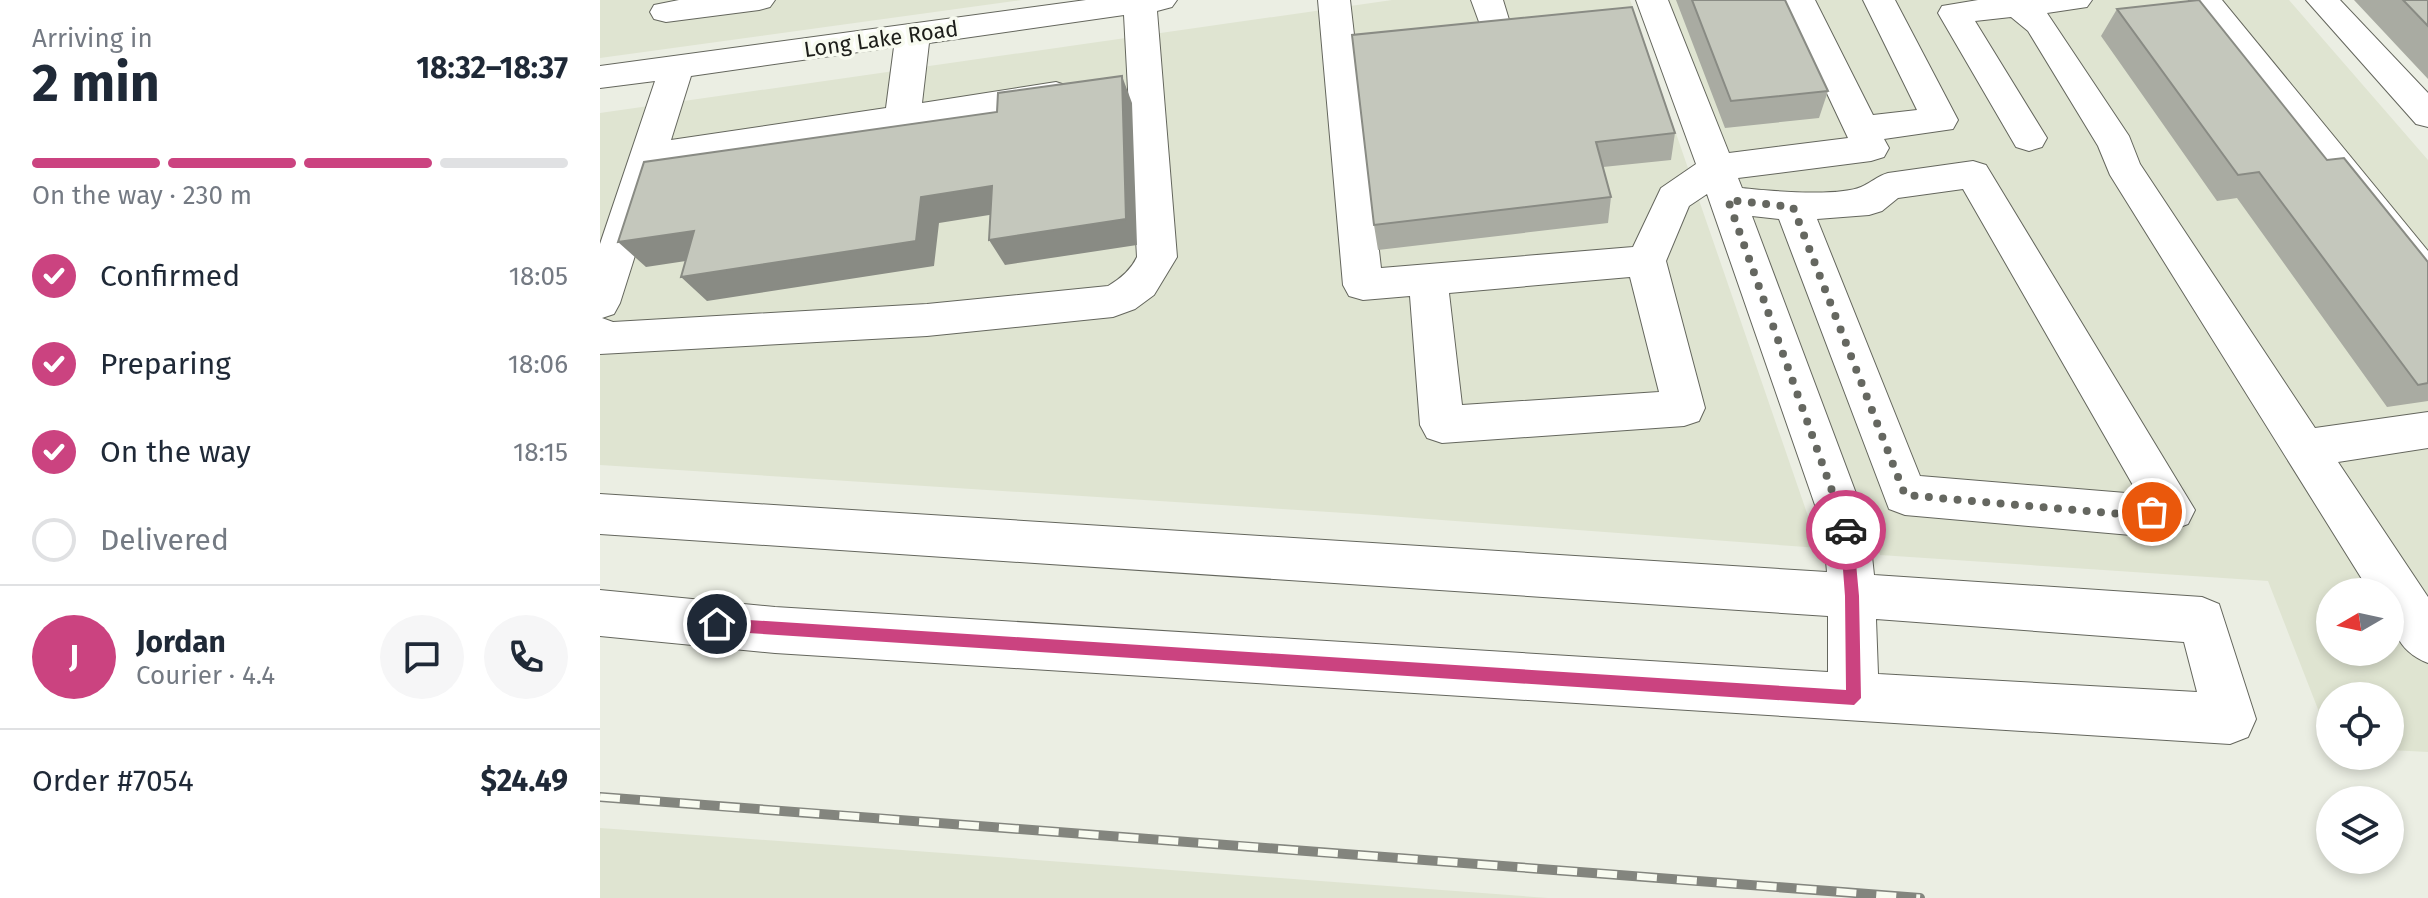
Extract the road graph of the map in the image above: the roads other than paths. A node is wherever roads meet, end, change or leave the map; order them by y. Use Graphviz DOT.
graph roads {
  1 [pos="759,0"];
  2 [pos="1334,0"];
  3 [pos="1799,0"];
  4 [pos="1879,0"];
  5 [pos="2076,0"];
  6 [pos="2205,0"];
  7 [pos="2322,0"];
  8 [pos="1153,1"];
  9 [pos="2016,3"];
  10 [pos="1643,4"];
  11 [pos="668,6"];
  12 [pos="913,34"];
  13 [pos="662,69"];
  14 [pos="600,77"];
  15 [pos="1114,85"];
  16 [pos="2428,115"];
  17 [pos="902,118"];
  18 [pos="1862,129"];
  19 [pos="2029,138"];
  20 [pos="647,157"];
  21 [pos="1722,184"];
  22 [pos="1793,207"];
  23 [pos="1646,261"];
  24 [pos="1428,279"];
  25 [pos="2428,279"];
  26 [pos="600,303"];
  27 [pos="600,334"];
  28 [pos="2424,437"];
  29 [pos="2304,448"];
  30 [pos="600,514"];
  31 [pos="1852,596"];
  32 [pos="600,613"];
  33 [pos="2428,640"];
  34 [pos="1854,698"];
  1 -- 11 [label="street"];
  2 -- 24 [label="street"];
  3 -- 18 [label="street"];
  4 -- 18 [label="street"];
  5 -- 9 [label="street"];
  6 -- 25 [label="street"];
  7 -- 16 [label="street"];
  8 -- 12 [label="street, Long Lake Road"];
  8 -- 15 [label="street"];
  9 -- 19 [label="street"];
  9 -- 29 [label="street"];
  10 -- 21 [label="street"];
  11 -- 13 [label="street"];
  12 -- 13 [label="street, Long Lake Road"];
  12 -- 17 [label="street"];
  13 -- 14 [label="street, Long Lake Road"];
  13 -- 20 [label="street"];
  15 -- 17 [label="street"];
  15 -- 27 [label="street"];
  17 -- 20 [label="street"];
  18 -- 21 [label="street"];
  20 -- 26 [label="street"];
  21 -- 22 [label="street"];
  21 -- 23 [label="street"];
  21 -- 31 [label="street"];
  22 -- 22 [label="street"];
  23 -- 24 [label="street"];
  23 -- 24 [label="street"];
  28 -- 29 [label="street"];
  29 -- 33 [label="street"];
  30 -- 31 [label="street"];
  31 -- 34 [label="street"];
  31 -- 34 [label="street"];
  32 -- 34 [label="street"];
}
